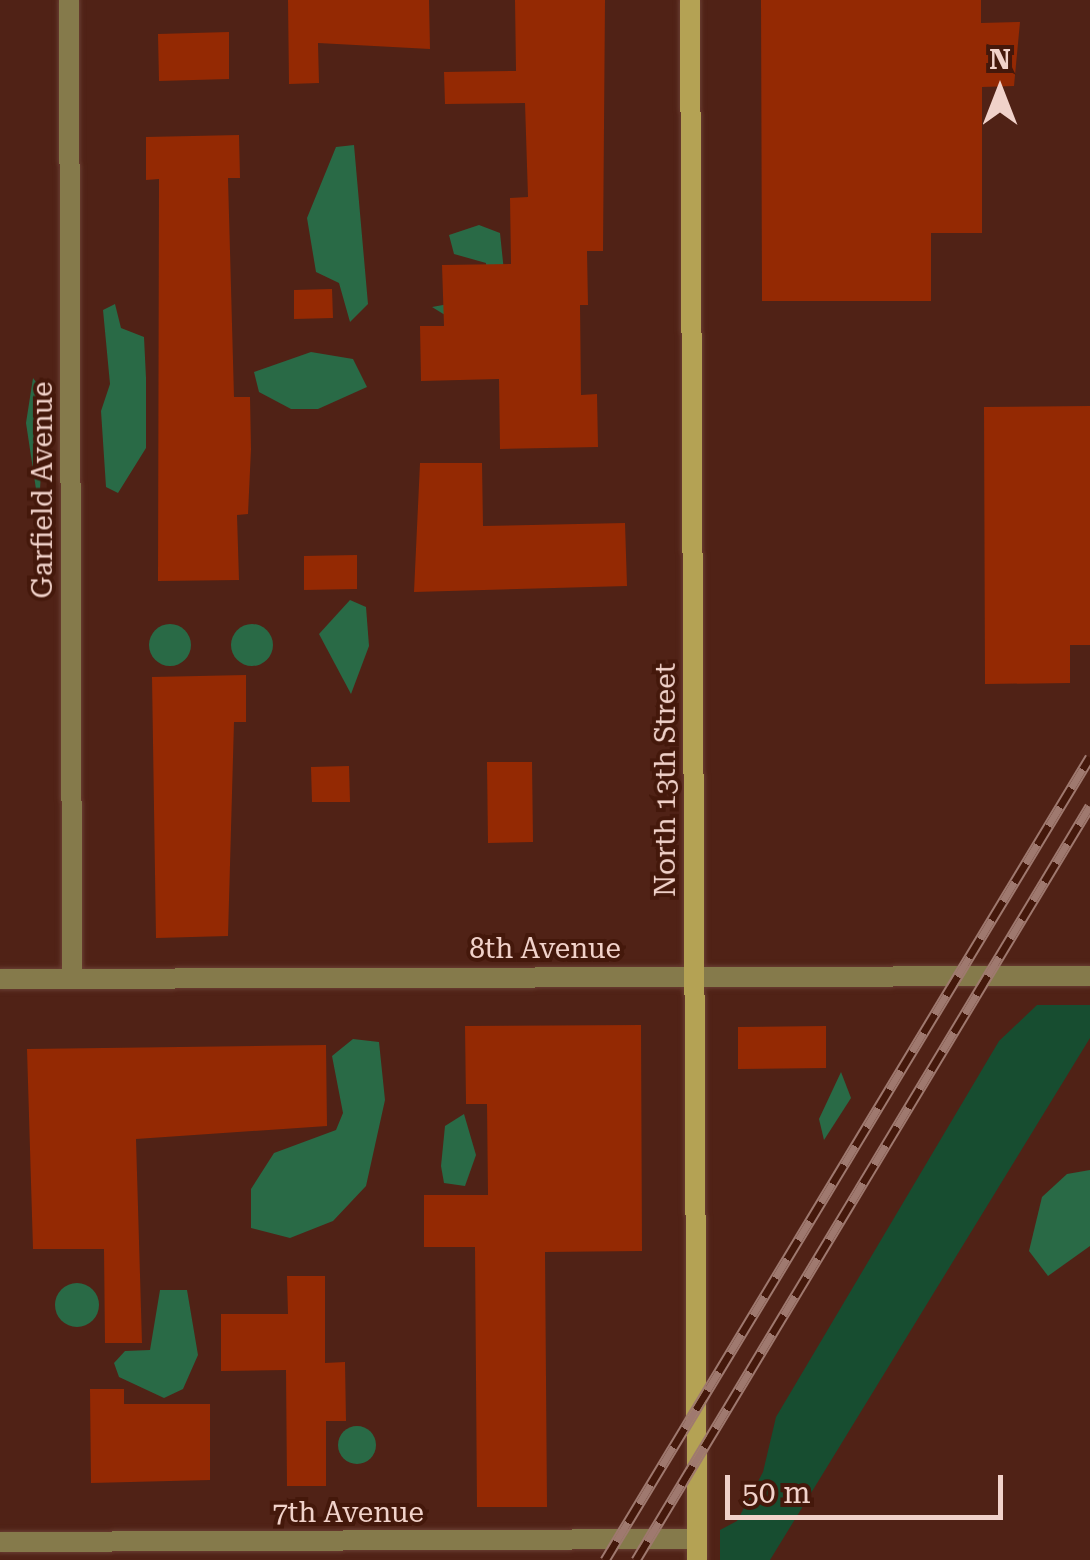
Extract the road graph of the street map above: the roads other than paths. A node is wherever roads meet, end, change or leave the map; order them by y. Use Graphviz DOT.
graph roads {
  1 [pos="69,0"];
  2 [pos="690,0"];
  3 [pos="695,976"];
  4 [pos="1090,976"];
  5 [pos="0,979"];
  6 [pos="72,979"];
  7 [pos="0,1542"];
  8 [pos="697,1549"];
  1 -- 6 [label="street, Garfield Avenue"];
  2 -- 3 [label="main road, North 13th Street"];
  3 -- 4 [label="street, 8th Avenue"];
  3 -- 6 [label="street, 8th Avenue"];
  3 -- 8 [label="main road, North 13th Street"];
  5 -- 6 [label="street, 8th Avenue"];
  7 -- 8 [label="street, 7th Avenue"];
}
